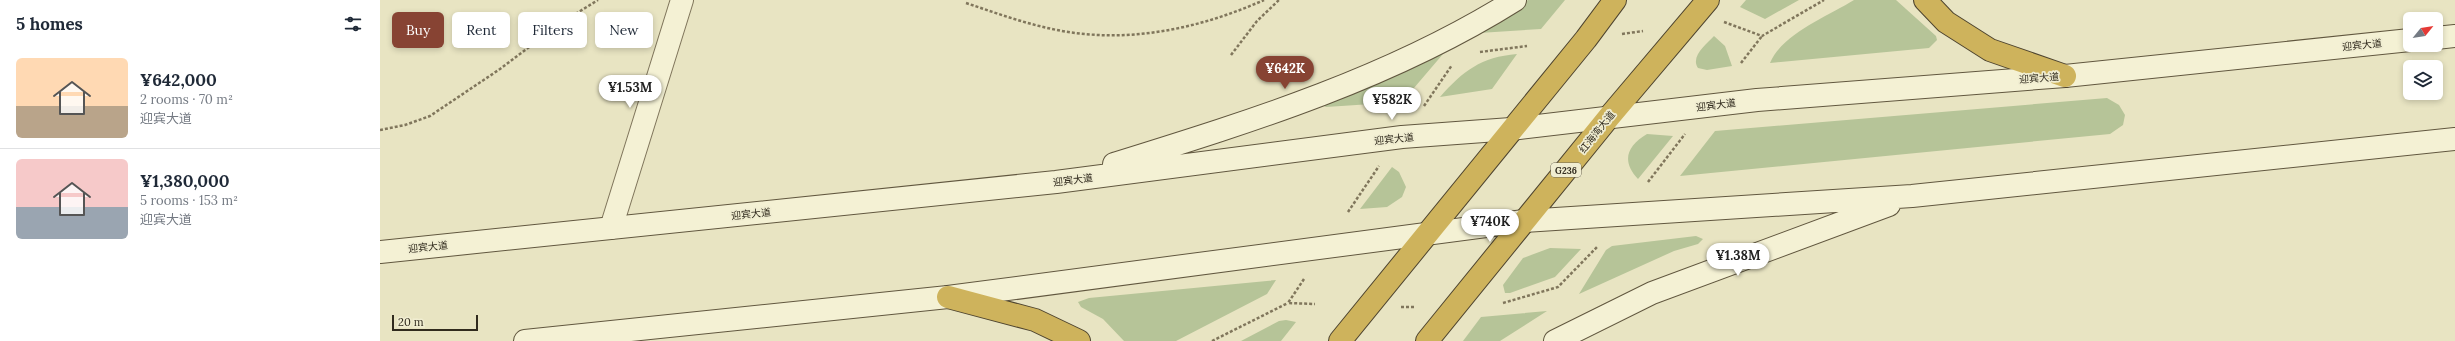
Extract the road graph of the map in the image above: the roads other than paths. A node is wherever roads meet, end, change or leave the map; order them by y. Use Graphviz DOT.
graph roads {
  1 [pos="682,0"];
  2 [pos="1514,0"];
  3 [pos="1615,0"];
  4 [pos="1708,0"];
  5 [pos="1924,0"];
  6 [pos="2455,36"];
  7 [pos="2443,37"];
  8 [pos="2403,41"];
  9 [pos="2065,76"];
  10 [pos="1609,117"];
  11 [pos="1511,129"];
  12 [pos="2455,139"];
  13 [pos="1056,182"];
  14 [pos="1912,196"];
  15 [pos="1524,222"];
  16 [pos="611,228"];
  17 [pos="1427,235"];
  18 [pos="380,252"];
  19 [pos="948,297"];
  20 [pos="525,341"];
  21 [pos="1079,341"];
  22 [pos="1340,341"];
  23 [pos="1427,341"];
  24 [pos="1555,341"];
  1 -- 16 [label="main road"];
  2 -- 13 [label="main road"];
  3 -- 11 [label="highway"];
  4 -- 10 [label="highway, 红海湾大道 / G236"];
  5 -- 9 [label="highway"];
  6 -- 7 [label="main road"];
  8 -- 9 [label="main road, 迎宾大道"];
  9 -- 10 [label="main road, 迎宾大道"];
  10 -- 11 [label="main road, 迎宾大道"];
  10 -- 15 [label="highway, 红海湾大道 / G236"];
  11 -- 13 [label="main road, 迎宾大道"];
  11 -- 17 [label="highway"];
  12 -- 14 [label="main road"];
  13 -- 16 [label="main road, 迎宾大道"];
  14 -- 15 [label="main road"];
  14 -- 24 [label="main road"];
  15 -- 17 [label="main road"];
  15 -- 23 [label="highway, 红海湾大道 / G236"];
  16 -- 18 [label="main road, 迎宾大道"];
  17 -- 19 [label="main road"];
  17 -- 22 [label="highway"];
  19 -- 20 [label="main road"];
  19 -- 21 [label="highway"];
}
